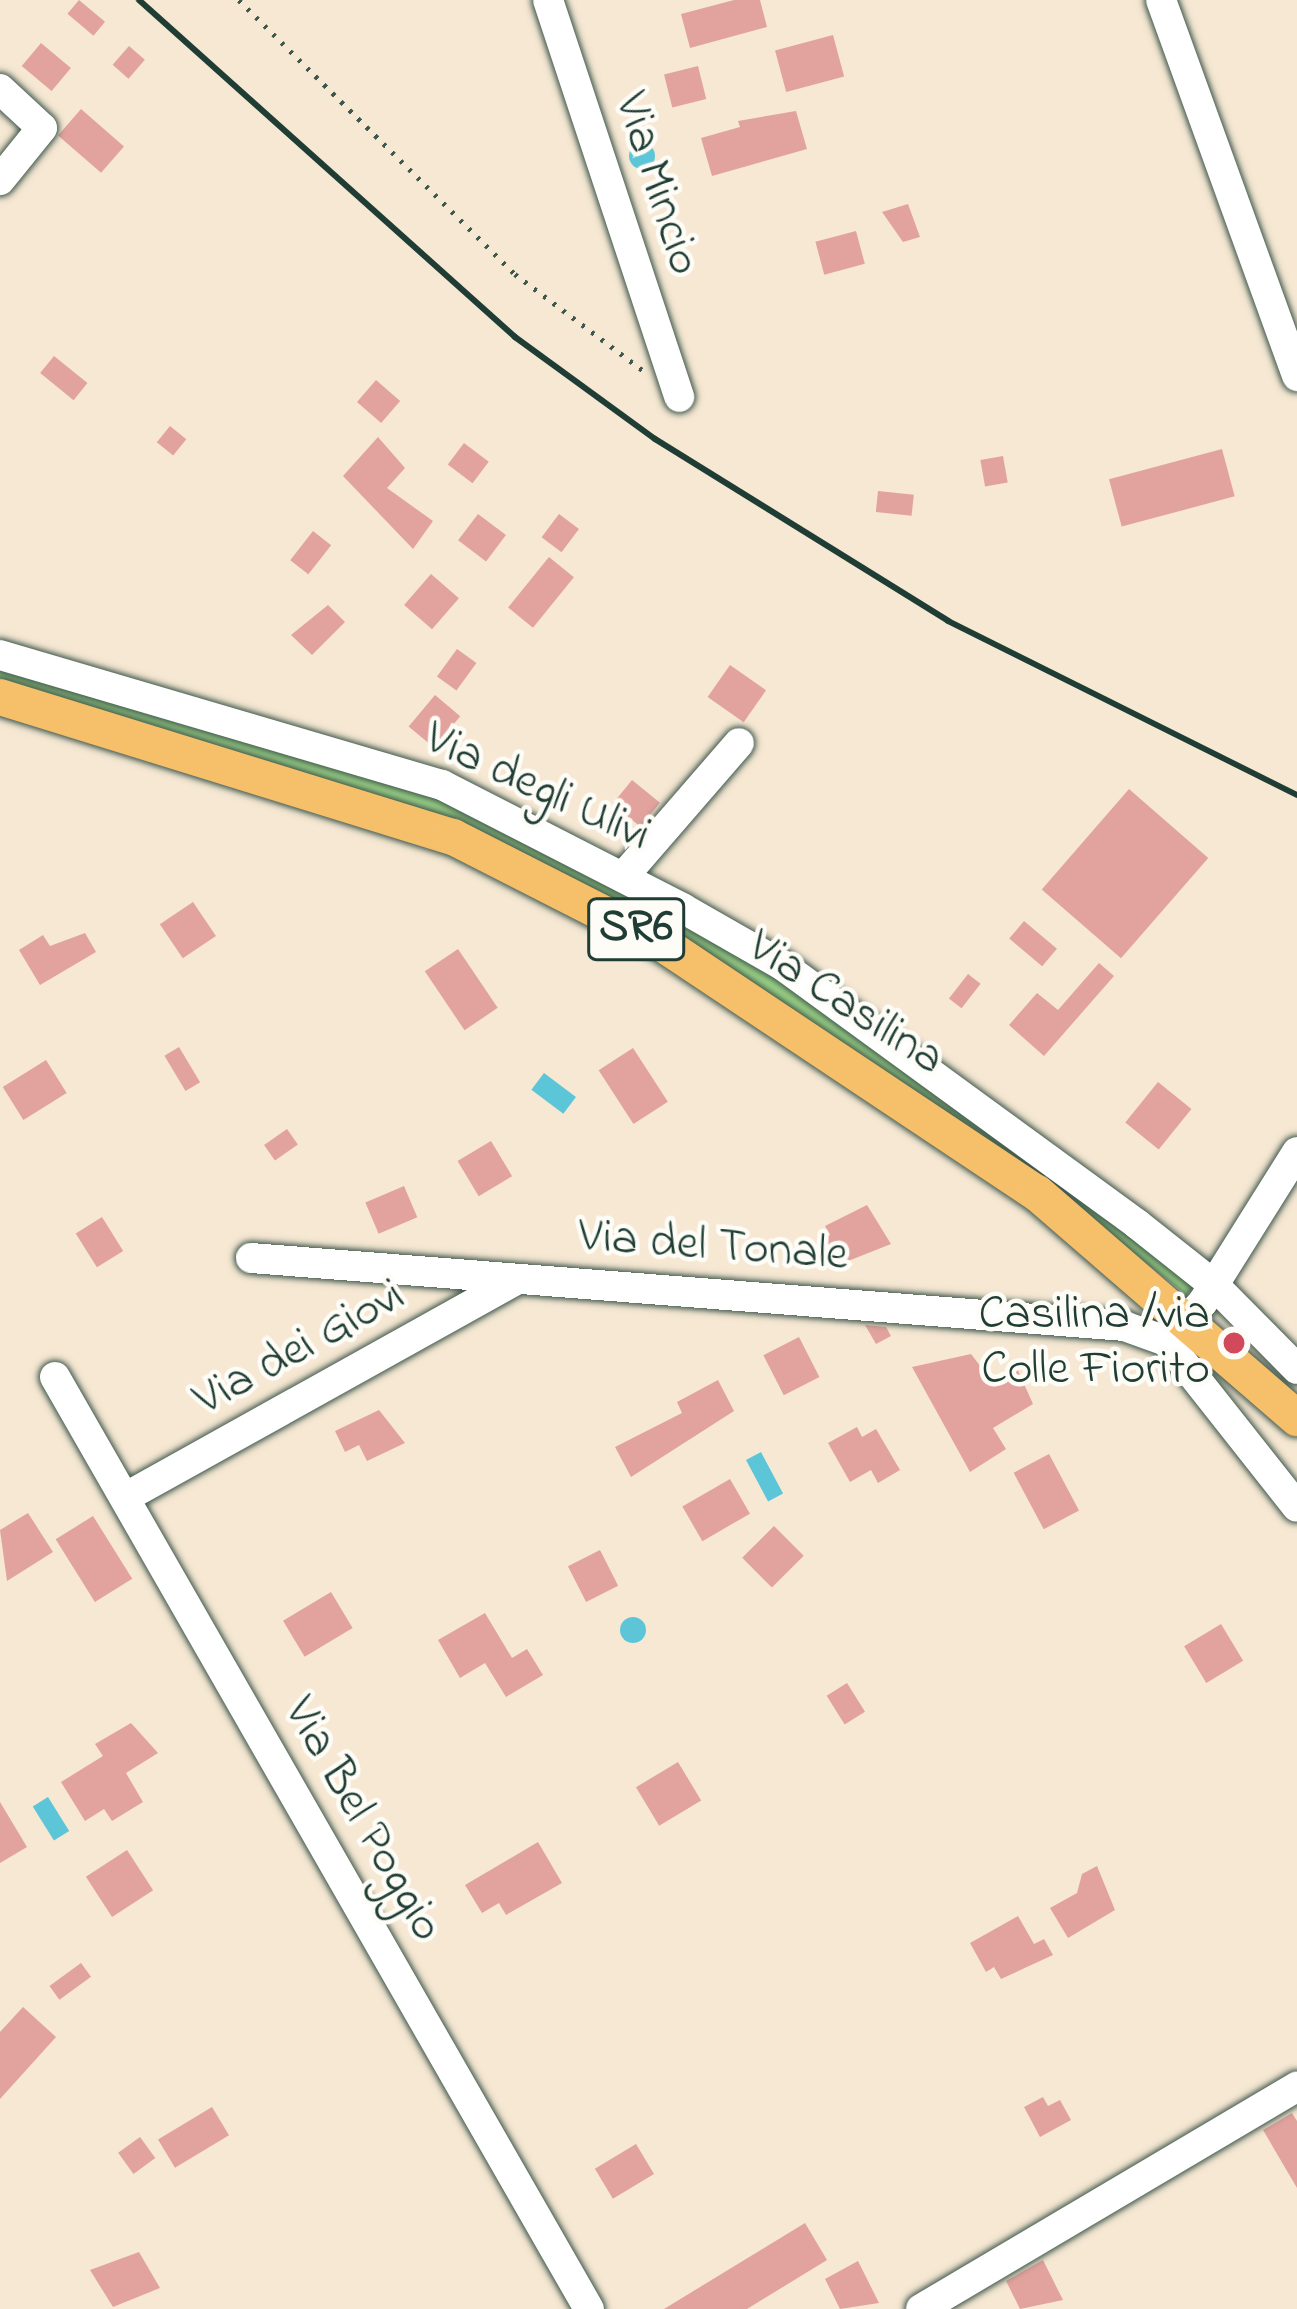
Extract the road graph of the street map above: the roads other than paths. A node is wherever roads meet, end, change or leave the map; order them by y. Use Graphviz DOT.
graph roads {
  1 [pos="548,0"];
  2 [pos="1161,0"];
  3 [pos="0,89"];
  4 [pos="0,180"];
  5 [pos="1297,376"];
  6 [pos="679,397"];
  7 [pos="0,655"];
  8 [pos="0,697"];
  9 [pos="739,743"];
  10 [pos="623,878"];
  11 [pos="1297,1152"];
  12 [pos="251,1258"];
  13 [pos="518,1279"];
  14 [pos="1214,1285"];
  15 [pos="1178,1330"];
  16 [pos="1297,1369"];
  17 [pos="56,1376"];
  18 [pos="1297,1418"];
  19 [pos="126,1497"];
  20 [pos="1297,1507"];
  21 [pos="1297,2087"];
  22 [pos="589,2309"];
  23 [pos="921,2309"];
  1 -- 6 [label="street, Via Mincio"];
  2 -- 5 [label="street"];
  3 -- 4 [label="street"];
  7 -- 10 [label="street, Via degli Ulivi"];
  8 -- 15 [label="main road, Via Casilina / SR6"];
  9 -- 10 [label="street"];
  10 -- 14 [label="street, Via degli Ulivi"];
  11 -- 14 [label="street"];
  12 -- 13 [label="street, Via del Tonale"];
  13 -- 15 [label="street, Via del Tonale"];
  13 -- 19 [label="street, Via dei Giovi"];
  14 -- 15 [label="street"];
  14 -- 16 [label="street, Via degli Ulivi"];
  15 -- 18 [label="main road, Via Casilina / SR6"];
  15 -- 20 [label="street"];
  17 -- 19 [label="street, Via Bel Poggio"];
  19 -- 22 [label="street, Via Bel Poggio"];
  21 -- 23 [label="street"];
}
